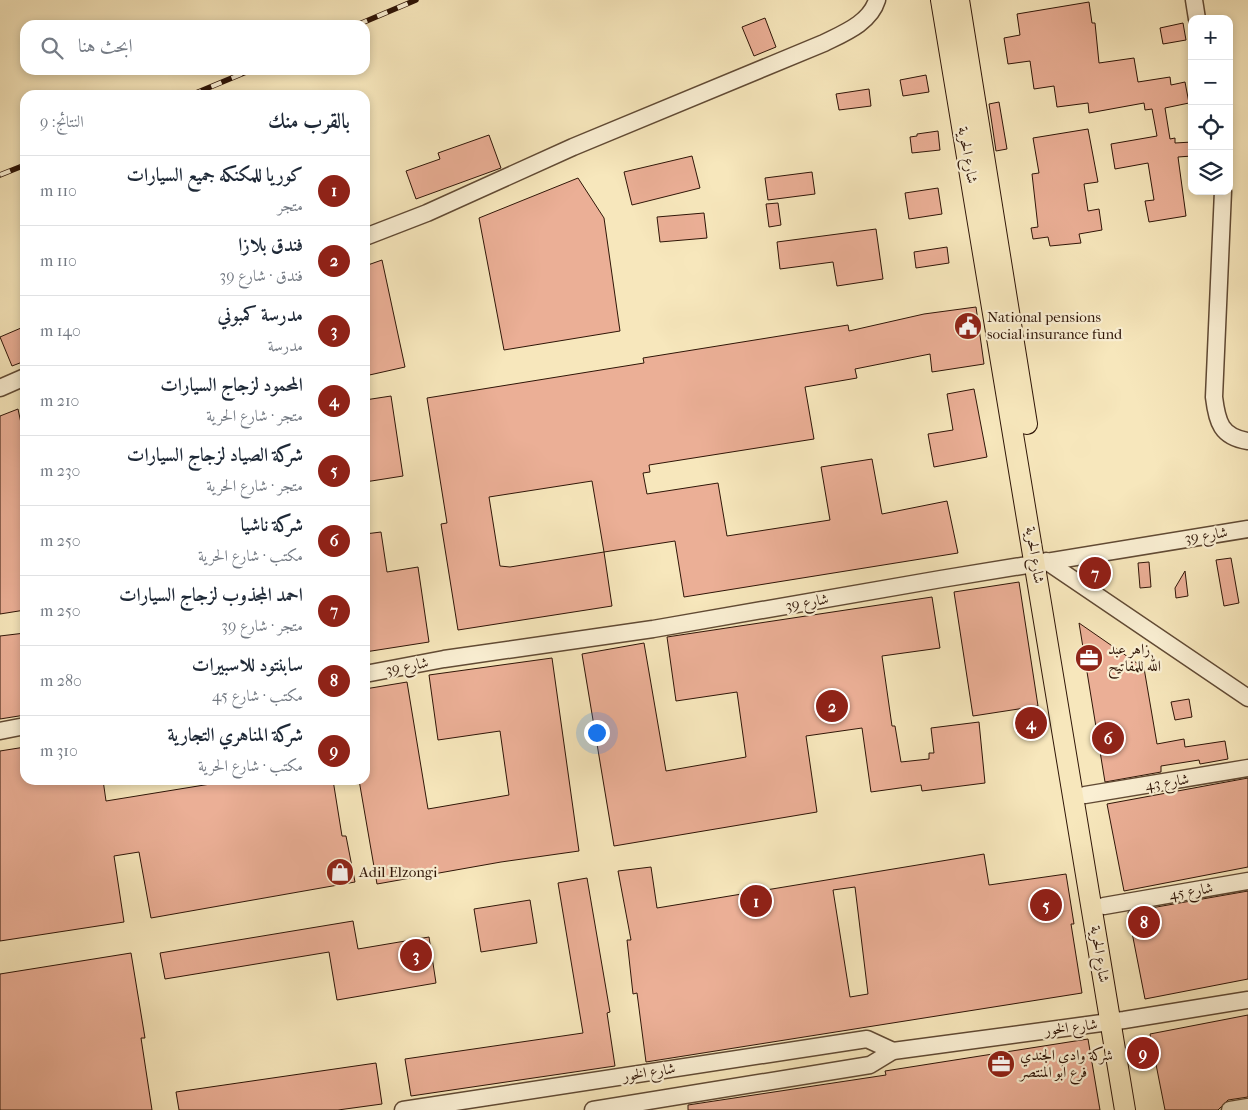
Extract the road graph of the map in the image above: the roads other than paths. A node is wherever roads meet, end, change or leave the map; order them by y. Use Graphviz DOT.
graph roads {
  1 [pos="877,0"];
  2 [pos="942,0"];
  3 [pos="959,0"];
  4 [pos="1194,0"];
  5 [pos="1196,15"];
  6 [pos="1223,195"];
  7 [pos="370,235"];
  8 [pos="20,379"];
  9 [pos="0,388"];
  10 [pos="1248,441"];
  11 [pos="1248,529"];
  12 [pos="1041,562"];
  13 [pos="370,673"];
  14 [pos="1248,698"];
  15 [pos="20,727"];
  16 [pos="0,731"];
  17 [pos="1248,768"];
  18 [pos="1086,794"];
  19 [pos="1248,881"];
  20 [pos="1104,906"];
  21 [pos="1248,1000"];
  22 [pos="1117,1021"];
  23 [pos="893,1050"];
  24 [pos="1248,1107"];
  25 [pos="403,1110"];
  26 [pos="593,1110"];
  27 [pos="1125,1110"];
  28 [pos="1138,1110"];
  29 [pos="1230,1110"];
  1 -- 7 [label="street"];
  2 -- 12 [label="main road, شارع الحرية"];
  3 -- 12 [label="main road, شارع الحرية"];
  4 -- 5 [label="street"];
  6 -- 10 [label="street"];
  8 -- 9 [label="street"];
  11 -- 12 [label="street, شارع 39"];
  12 -- 13 [label="street, شارع 39"];
  12 -- 14 [label="street"];
  12 -- 18 [label="main road, شارع الحرية"];
  12 -- 22 [label="main road, شارع الحرية"];
  15 -- 16 [label="street"];
  17 -- 18 [label="street, شارع 43"];
  18 -- 20 [label="main road, شارع الحرية"];
  19 -- 20 [label="street, شارع 45"];
  20 -- 22 [label="main road, شارع الحرية"];
  21 -- 22 [label="street, شارع الخور"];
  22 -- 23 [label="street, شارع الخور"];
  22 -- 27 [label="main road, شارع الحرية"];
  22 -- 28 [label="main road, شارع الحرية"];
  23 -- 25 [label="street, شارع الخور"];
  23 -- 26 [label="street, شارع الخور"];
  24 -- 29 [label="street"];
}
